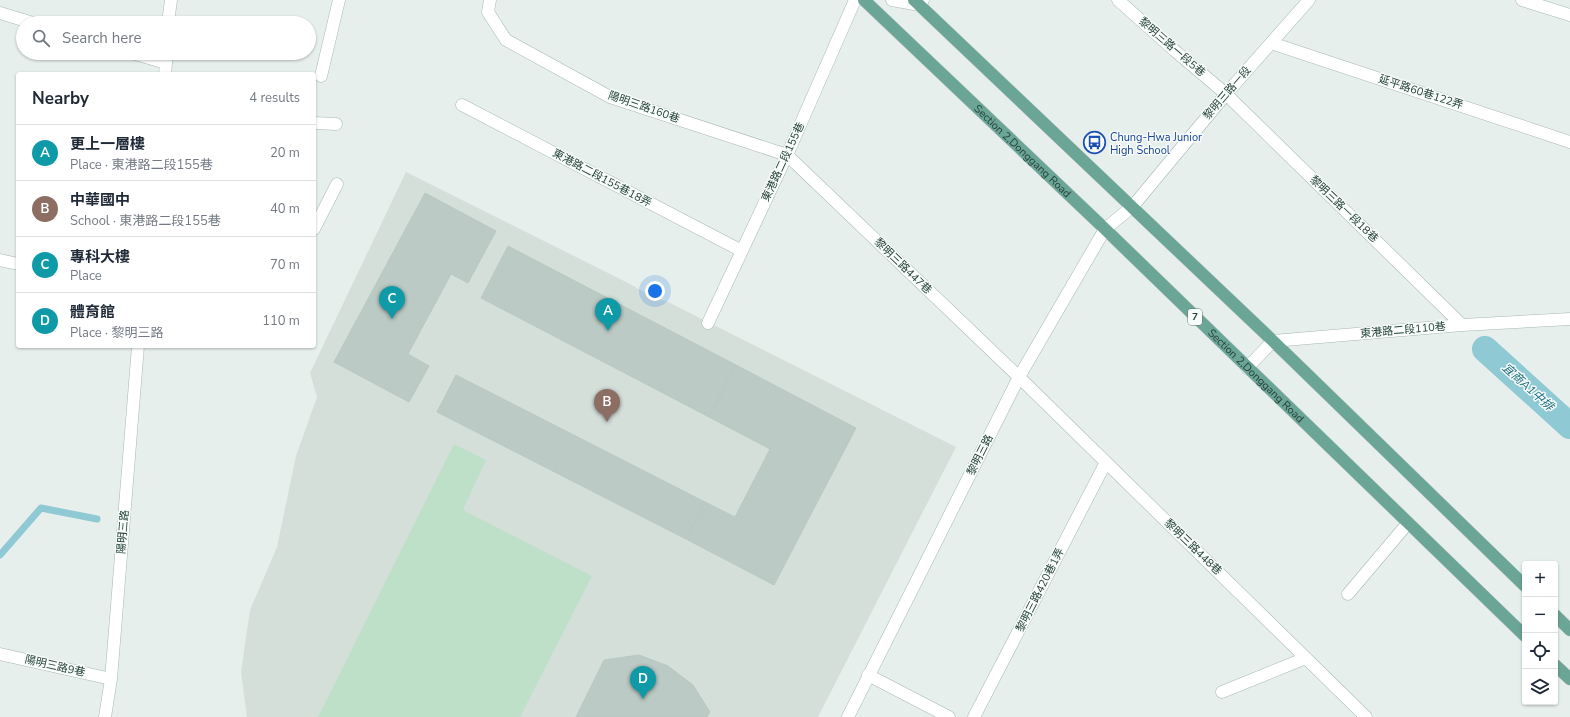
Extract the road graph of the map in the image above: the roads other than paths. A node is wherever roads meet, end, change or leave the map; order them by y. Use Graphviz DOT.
graph roads {
  1 [pos="171,0"];
  2 [pos="339,0"];
  3 [pos="490,0"];
  4 [pos="855,0"];
  5 [pos="864,0"];
  6 [pos="892,0"];
  7 [pos="1118,0"];
  8 [pos="1309,0"];
  9 [pos="1522,0"];
  10 [pos="919,2"];
  11 [pos="0,13"];
  12 [pos="1570,15"];
  13 [pos="169,16"];
  14 [pos="16,18"];
  15 [pos="1271,43"];
  16 [pos="156,60"];
  17 [pos="166,63"];
  18 [pos="321,76"];
  19 [pos="1226,94"];
  20 [pos="462,105"];
  21 [pos="316,122"];
  22 [pos="336,124"];
  23 [pos="1570,142"];
  24 [pos="787,155"];
  25 [pos="337,184"];
  26 [pos="1133,206"];
  27 [pos="316,225"];
  28 [pos="1105,229"];
  29 [pos="742,251"];
  30 [pos="0,260"];
  31 [pos="16,264"];
  32 [pos="1570,319"];
  33 [pos="708,323"];
  34 [pos="1462,325"];
  35 [pos="1273,341"];
  36 [pos="138,348"];
  37 [pos="1247,368"];
  38 [pos="1020,377"];
  39 [pos="1106,462"];
  40 [pos="1408,524"];
  41 [pos="1522,583"];
  42 [pos="1348,594"];
  43 [pos="1558,618"];
  44 [pos="1570,630"];
  45 [pos="1522,633"];
  46 [pos="0,654"];
  47 [pos="1306,658"];
  48 [pos="1558,668"];
  49 [pos="868,675"];
  50 [pos="111,679"];
  51 [pos="1570,680"];
  52 [pos="1222,692"];
  53 [pos="105,717"];
  54 [pos="848,717"];
  55 [pos="949,717"];
  56 [pos="974,717"];
  57 [pos="1366,717"];
  1 -- 13 [label="street"];
  2 -- 18 [label="street"];
  3 -- 24 [label="street, 陽明三路160巷"];
  4 -- 24 [label="street, 東港路二段155巷"];
  5 -- 28 [label="main road, Section 2,Donggang Road / 7"];
  6 -- 10 [label="street"];
  7 -- 19 [label="street, 黎明三路一段5巷"];
  8 -- 15 [label="street, 黎明三路一段"];
  9 -- 12 [label="street"];
  10 -- 26 [label="main road"];
  11 -- 14 [label="street"];
  15 -- 19 [label="street, 黎明三路一段"];
  15 -- 23 [label="street, 延平路60巷122弄"];
  16 -- 17 [label="street"];
  19 -- 26 [label="street, 黎明三路一段"];
  19 -- 34 [label="street, 黎明三路一段18巷"];
  20 -- 29 [label="street, 東港路二段155巷18弄"];
  21 -- 22 [label="street"];
  24 -- 29 [label="street, 東港路二段155巷"];
  24 -- 38 [label="street, 黎明三路447巷"];
  25 -- 27 [label="street"];
  26 -- 28 [label="street, 黎明三路"];
  26 -- 35 [label="main road"];
  28 -- 37 [label="main road, Section 2,Donggang Road / 7"];
  28 -- 38 [label="street, 黎明三路"];
  29 -- 33 [label="street, 東港路二段155巷"];
  30 -- 31 [label="street"];
  32 -- 34 [label="street, 東港路二段110巷"];
  34 -- 35 [label="street, 東港路二段110巷"];
  35 -- 37 [label="street"];
  35 -- 41 [label="main road"];
  36 -- 50 [label="street, 陽明三路"];
  37 -- 40 [label="main road, Section 2,Donggang Road / 7"];
  38 -- 39 [label="street, 黎明三路448巷"];
  38 -- 49 [label="street, 黎明三路"];
  39 -- 47 [label="street, 黎明三路448巷"];
  39 -- 56 [label="street, 黎明三路420巷1弄"];
  40 -- 42 [label="street"];
  40 -- 45 [label="main road, Section 2,Donggang Road / 7"];
  43 -- 44 [label="main road"];
  46 -- 50 [label="street, 陽明三路9巷"];
  47 -- 52 [label="street"];
  47 -- 57 [label="street, 黎明三路448巷"];
  48 -- 51 [label="main road"];
  49 -- 54 [label="street, 黎明三路"];
  49 -- 55 [label="street"];
  50 -- 53 [label="street, 陽明三路"];
}
